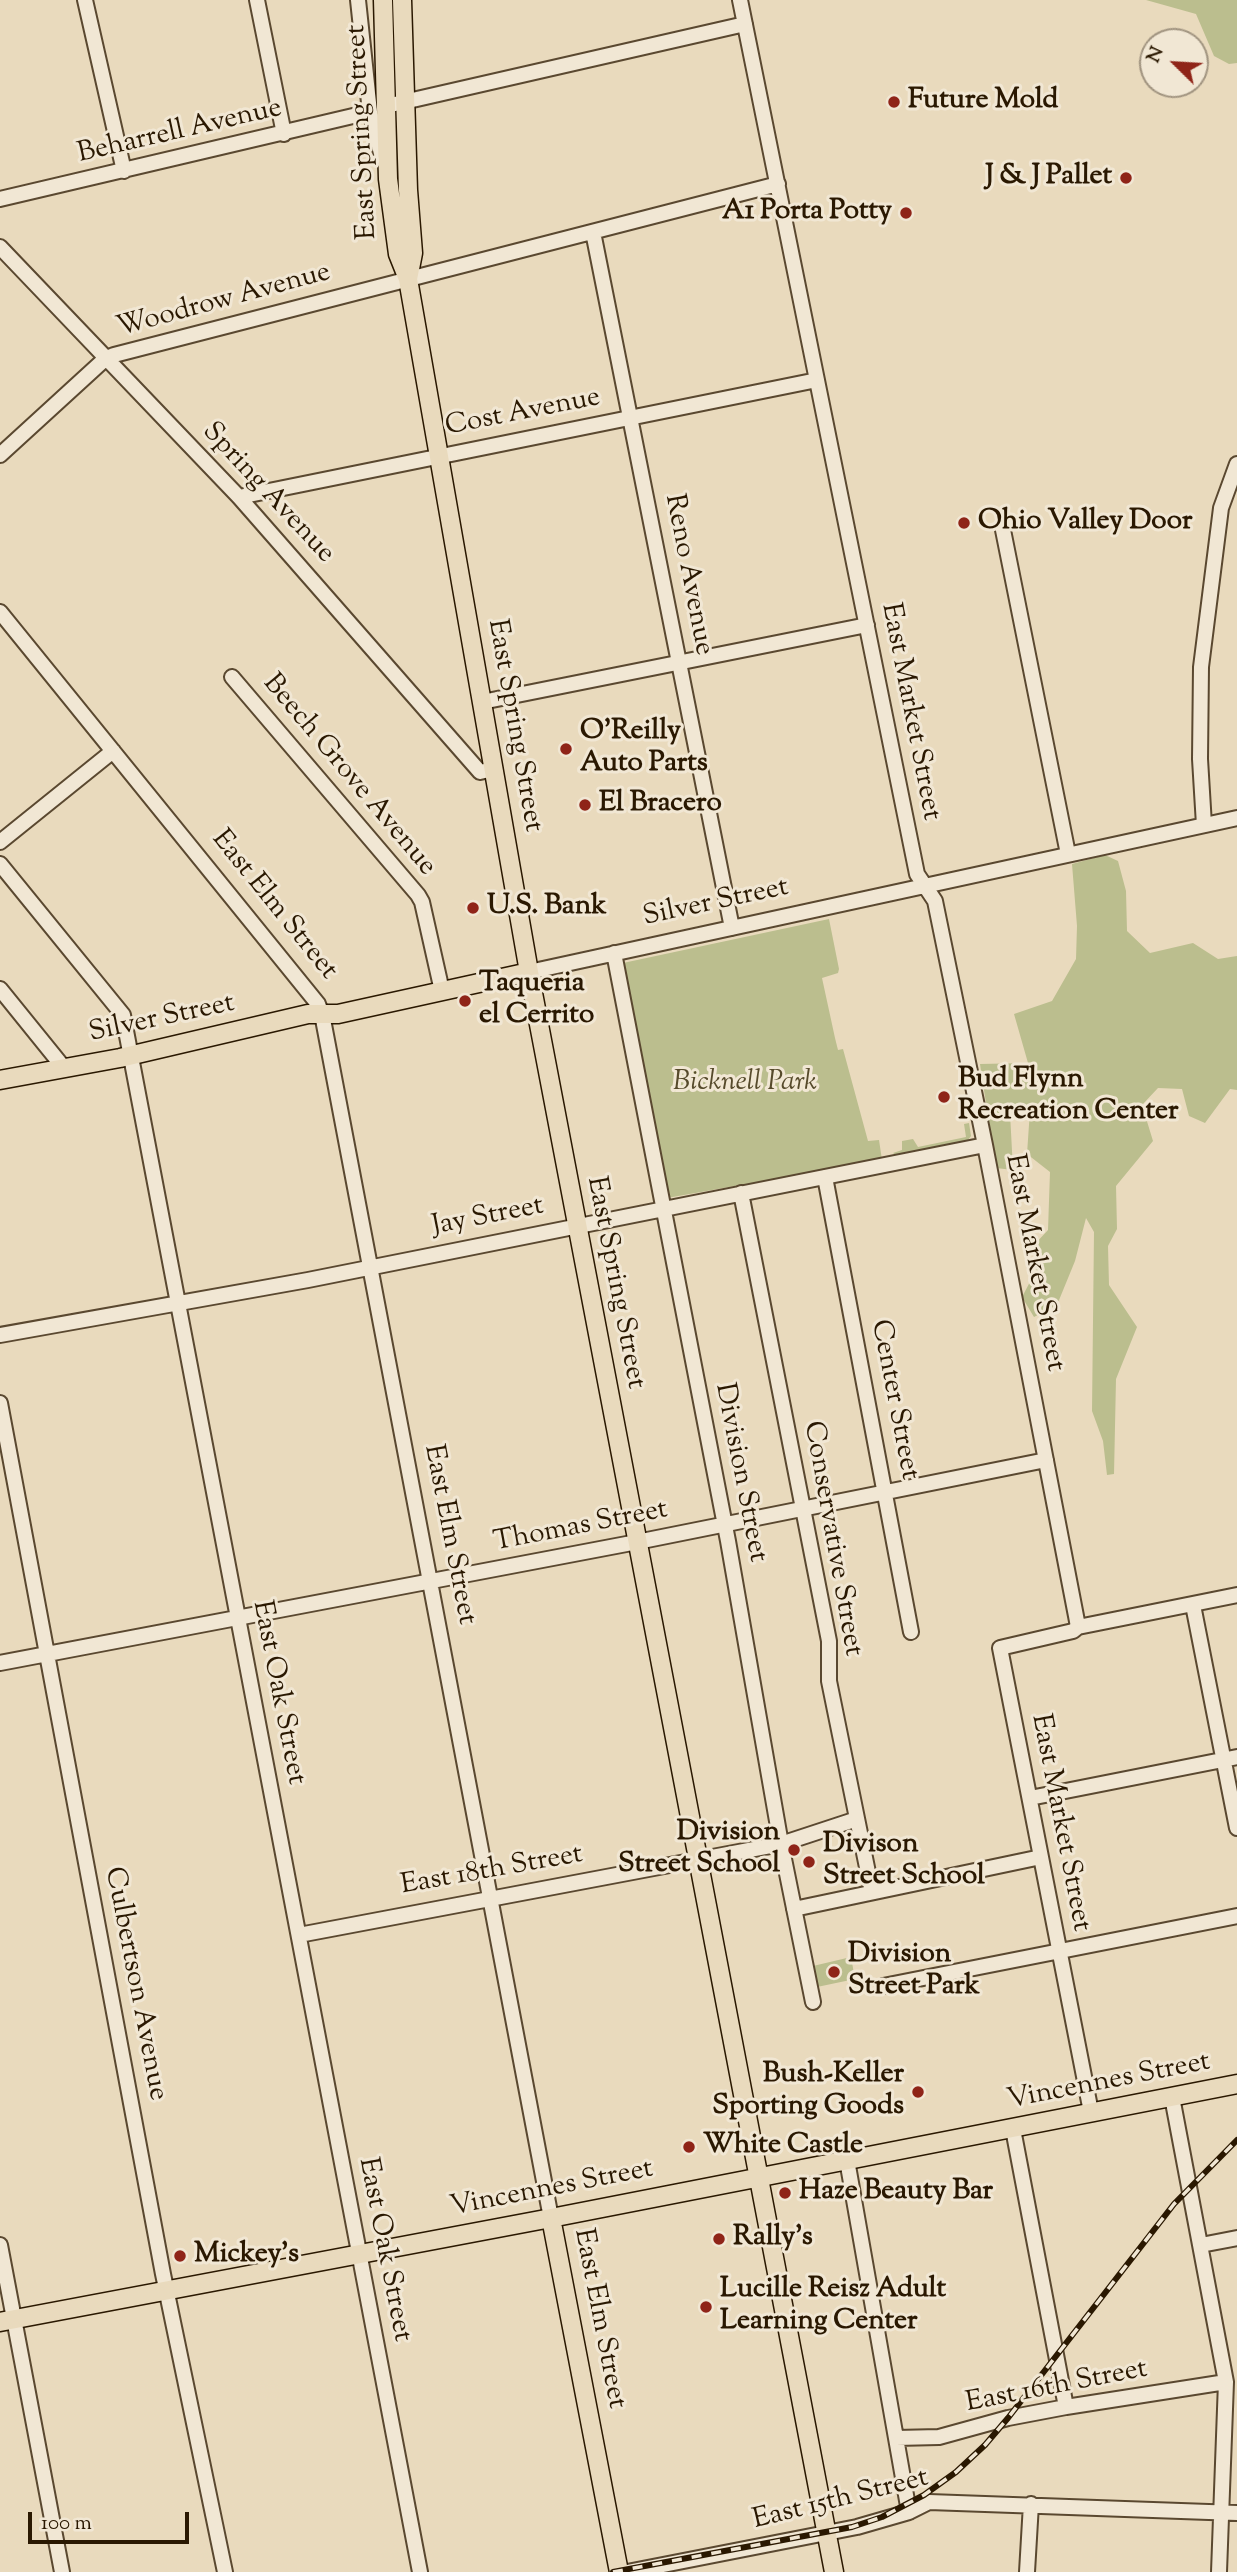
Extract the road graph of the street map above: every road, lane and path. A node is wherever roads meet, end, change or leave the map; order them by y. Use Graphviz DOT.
graph roads {
  1 [pos="85,0"];
  2 [pos="257,0"];
  3 [pos="358,0"];
  4 [pos="383,0"];
  5 [pos="402,0"];
  6 [pos="740,0"];
  7 [pos="745,24"];
  8 [pos="405,103"];
  9 [pos="378,108"];
  10 [pos="284,134"];
  11 [pos="124,171"];
  12 [pos="778,184"];
  13 [pos="0,199"];
  14 [pos="593,232"];
  15 [pos="0,247"];
  16 [pos="408,279"];
  17 [pos="106,359"];
  18 [pos="817,380"];
  19 [pos="630,418"];
  20 [pos="0,455"];
  21 [pos="439,456"];
  22 [pos="1237,464"];
  23 [pos="239,497"];
  24 [pos="1003,530"];
  25 [pos="0,612"];
  26 [pos="867,625"];
  27 [pos="679,662"];
  28 [pos="232,677"];
  29 [pos="482,702"];
  30 [pos="113,751"];
  31 [pos="494,769"];
  32 [pos="1237,818"];
  33 [pos="1204,825"];
  34 [pos="0,842"];
  35 [pos="1068,854"];
  36 [pos="0,864"];
  37 [pos="925,886"];
  38 [pos="732,928"];
  39 [pos="614,953"];
  40 [pos="529,972"];
  41 [pos="0,989"];
  42 [pos="442,991"];
  43 [pos="322,1014"];
  44 [pos="131,1055"];
  45 [pos="64,1068"];
  46 [pos="0,1080"];
  47 [pos="985,1145"];
  48 [pos="825,1177"];
  49 [pos="741,1193"];
  50 [pos="663,1209"];
  51 [pos="576,1225"];
  52 [pos="370,1267"];
  53 [pos="178,1305"];
  54 [pos="0,1335"];
  55 [pos="0,1403"];
  56 [pos="1046,1460"];
  57 [pos="885,1491"];
  58 [pos="804,1508"];
  59 [pos="724,1525"];
  60 [pos="638,1542"];
  61 [pos="430,1581"];
  62 [pos="1237,1595"];
  63 [pos="1193,1605"];
  64 [pos="238,1618"];
  65 [pos="1078,1627"];
  66 [pos="911,1632"];
  67 [pos="49,1655"];
  68 [pos="0,1663"];
  69 [pos="1231,1759"];
  70 [pos="1030,1798"];
  71 [pos="857,1819"];
  72 [pos="1237,1828"];
  73 [pos="781,1844"];
  74 [pos="1041,1857"];
  75 [pos="699,1860"];
  76 [pos="872,1892"];
  77 [pos="491,1897"];
  78 [pos="794,1909"];
  79 [pos="1237,1916"];
  80 [pos="299,1935"];
  81 [pos="1060,1952"];
  82 [pos="883,1986"];
  83 [pos="813,2002"];
  84 [pos="1237,2084"];
  85 [pos="1172,2098"];
  86 [pos="1091,2112"];
  87 [pos="1013,2129"];
  88 [pos="847,2160"];
  89 [pos="759,2176"];
  90 [pos="551,2218"];
  91 [pos="1237,2238"];
  92 [pos="0,2245"];
  93 [pos="1201,2245"];
  94 [pos="358,2254"];
  95 [pos="167,2290"];
  96 [pos="7,2320"];
  97 [pos="1226,2382"];
  98 [pos="1066,2407"];
  99 [pos="896,2438"];
  100 [pos="1031,2504"];
  101 [pos="909,2512"];
  102 [pos="1221,2512"];
  103 [pos="1237,2512"];
  104 [pos="827,2534"];
  105 [pos="62,2572"];
  106 [pos="225,2572"];
  107 [pos="420,2572"];
  108 [pos="619,2572"];
  109 [pos="627,2572"];
  110 [pos="834,2572"];
  111 [pos="1027,2572"];
  112 [pos="1219,2572"];
  1 -- 11 [label="street"];
  2 -- 10 [label="street"];
  3 -- 9 [label="street"];
  4 -- 9 [label="main road, East Spring Street"];
  5 -- 8 [label="main road"];
  6 -- 7 [label="street, East Market Street"];
  7 -- 8 [label="street, Beharrell Avenue"];
  7 -- 12 [label="street, East Market Street"];
  8 -- 9 [label="street, Beharrell Avenue"];
  8 -- 16 [label="main road"];
  9 -- 10 [label="street, Beharrell Avenue"];
  9 -- 16 [label="main road, East Spring Street"];
  10 -- 11 [label="street, Beharrell Avenue"];
  11 -- 13 [label="street, Beharrell Avenue"];
  12 -- 14 [label="street, Woodrow Avenue"];
  12 -- 18 [label="street, East Market Street"];
  14 -- 16 [label="street, Woodrow Avenue"];
  14 -- 19 [label="street, Reno Avenue"];
  15 -- 17 [label="street, Spring Avenue"];
  16 -- 17 [label="street, Woodrow Avenue"];
  16 -- 21 [label="main road, East Spring Street"];
  17 -- 20 [label="street, Woodrow Avenue"];
  17 -- 23 [label="street, Spring Avenue"];
  18 -- 19 [label="street, Cost Avenue"];
  18 -- 26 [label="street, East Market Street"];
  19 -- 21 [label="street, Cost Avenue"];
  19 -- 27 [label="street, Reno Avenue"];
  21 -- 23 [label="street, Cost Avenue"];
  21 -- 29 [label="main road, East Spring Street"];
  22 -- 33 [label="street"];
  23 -- 31 [label="street, Spring Avenue"];
  24 -- 35 [label="street"];
  25 -- 30 [label="street, East Elm Street"];
  26 -- 27 [label="street"];
  26 -- 37 [label="street, East Market Street"];
  27 -- 29 [label="street"];
  27 -- 38 [label="street, Reno Avenue"];
  28 -- 42 [label="street, Beech Grove Avenue"];
  29 -- 31 [label="main road, East Spring Street"];
  30 -- 34 [label="street"];
  30 -- 43 [label="street, East Elm Street"];
  31 -- 40 [label="main road, East Spring Street"];
  32 -- 33 [label="street, Silver Street"];
  33 -- 35 [label="street, Silver Street"];
  35 -- 37 [label="street, Silver Street"];
  36 -- 44 [label="street, East Oak Street"];
  37 -- 38 [label="street, Silver Street"];
  37 -- 47 [label="street, East Market Street"];
  38 -- 39 [label="street, Silver Street"];
  39 -- 40 [label="street, Silver Street"];
  39 -- 50 [label="street, Division Street"];
  40 -- 42 [label="main road, Silver Street"];
  40 -- 51 [label="main road, East Spring Street"];
  41 -- 45 [label="street"];
  42 -- 43 [label="main road, Silver Street"];
  43 -- 44 [label="main road, Silver Street"];
  43 -- 52 [label="street, East Elm Street"];
  44 -- 45 [label="main road, Silver Street"];
  44 -- 53 [label="street, East Oak Street"];
  45 -- 46 [label="main road, Silver Street"];
  47 -- 48 [label="street, Jay Street"];
  47 -- 56 [label="street, East Market Street"];
  48 -- 49 [label="street, Jay Street"];
  48 -- 57 [label="street, Center Street"];
  49 -- 50 [label="street, Jay Street"];
  49 -- 58 [label="street, Conservative Street"];
  50 -- 51 [label="street, Jay Street"];
  50 -- 59 [label="street, Division Street"];
  51 -- 52 [label="street, Jay Street"];
  51 -- 60 [label="main road, East Spring Street"];
  52 -- 53 [label="street, Jay Street"];
  52 -- 61 [label="street, East Elm Street"];
  53 -- 54 [label="street, Jay Street"];
  53 -- 64 [label="street, East Oak Street"];
  55 -- 67 [label="street, Culbertson Avenue"];
  56 -- 57 [label="street, Thomas Street"];
  56 -- 65 [label="street, East Market Street"];
  57 -- 58 [label="street, Thomas Street"];
  57 -- 66 [label="street, Center Street"];
  58 -- 59 [label="street, Thomas Street"];
  58 -- 71 [label="street, Conservative Street"];
  59 -- 60 [label="street, Thomas Street"];
  59 -- 73 [label="street, Division Street"];
  60 -- 61 [label="street, Thomas Street"];
  60 -- 75 [label="main road, East Spring Street"];
  61 -- 64 [label="street, Thomas Street"];
  61 -- 77 [label="street, East Elm Street"];
  62 -- 63 [label="street"];
  63 -- 65 [label="street"];
  63 -- 69 [label="street"];
  64 -- 67 [label="street, Thomas Street"];
  64 -- 80 [label="street, East Oak Street"];
  65 -- 70 [label="street, East Market Street"];
  67 -- 68 [label="street, Thomas Street"];
  67 -- 95 [label="street, Culbertson Avenue"];
  69 -- 70 [label="street"];
  69 -- 72 [label="street"];
  70 -- 74 [label="street, East Market Street"];
  71 -- 73 [label="street, East 18th Street"];
  71 -- 76 [label="street, Conservative Street"];
  73 -- 75 [label="street, East 18th Street"];
  73 -- 78 [label="street, Division Street"];
  74 -- 76 [label="street"];
  74 -- 81 [label="street, East Market Street"];
  75 -- 77 [label="street, East 18th Street"];
  75 -- 89 [label="main road, East Spring Street"];
  76 -- 78 [label="street"];
  77 -- 80 [label="street, East 18th Street"];
  77 -- 90 [label="street, East Elm Street"];
  78 -- 83 [label="street, Division Street"];
  79 -- 81 [label="street"];
  80 -- 94 [label="street, East Oak Street"];
  81 -- 82 [label="street"];
  81 -- 86 [label="street, East Market Street"];
  84 -- 85 [label="main road, Vincennes Street"];
  85 -- 86 [label="main road, Vincennes Street"];
  85 -- 93 [label="street"];
  86 -- 87 [label="main road, Vincennes Street"];
  87 -- 88 [label="main road, Vincennes Street"];
  87 -- 98 [label="street"];
  88 -- 89 [label="main road, Vincennes Street"];
  88 -- 99 [label="street"];
  89 -- 90 [label="main road, Vincennes Street"];
  89 -- 104 [label="main road, East Spring Street"];
  90 -- 94 [label="main road, Vincennes Street"];
  90 -- 108 [label="main road, East Elm Street"];
  91 -- 93 [label="street"];
  92 -- 96 [label="street"];
  93 -- 97 [label="street"];
  94 -- 95 [label="main road, Vincennes Street"];
  94 -- 107 [label="street, East Oak Street"];
  95 -- 96 [label="main road, Vincennes Street"];
  95 -- 106 [label="street, Culbertson Avenue"];
  96 -- 105 [label="street"];
  97 -- 98 [label="street, East 16th Street"];
  97 -- 102 [label="street"];
  98 -- 99 [label="street, East 16th Street"];
  99 -- 101 [label="street"];
  100 -- 101 [label="street, East 15th Street"];
  100 -- 102 [label="street, East 15th Street"];
  100 -- 111 [label="street"];
  101 -- 104 [label="street, East 15th Street"];
  102 -- 103 [label="street, East 15th Street"];
  102 -- 112 [label="street"];
  104 -- 109 [label="street, East 15th Street"];
  104 -- 110 [label="main road, East Spring Street"];
}
